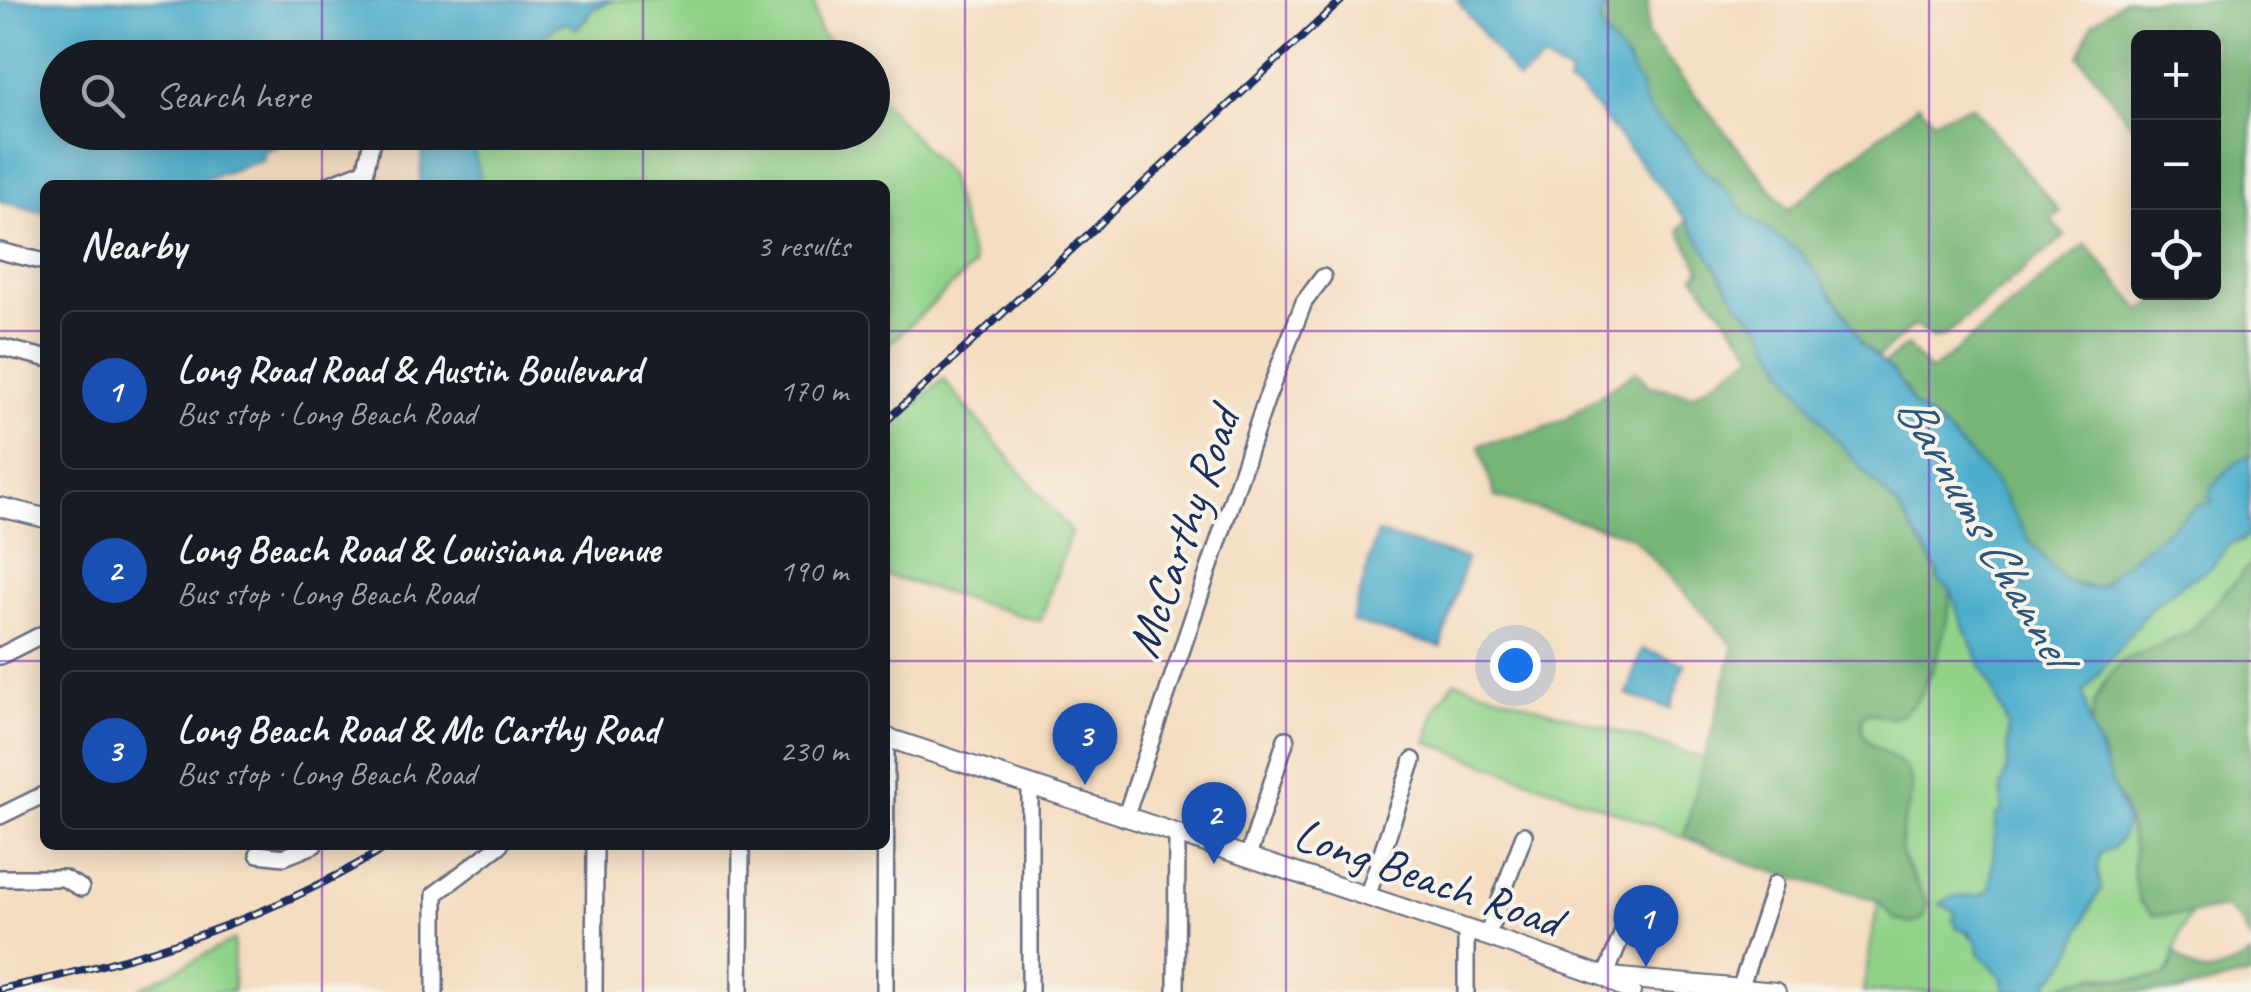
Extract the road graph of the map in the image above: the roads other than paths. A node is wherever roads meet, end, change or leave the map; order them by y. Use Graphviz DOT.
graph roads {
  1 [pos="370,150"];
  2 [pos="364,178"];
  3 [pos="0,251"];
  4 [pos="40,261"];
  5 [pos="1323,278"];
  6 [pos="0,347"];
  7 [pos="40,357"];
  8 [pos="0,508"];
  9 [pos="40,517"];
  10 [pos="40,636"];
  11 [pos="0,656"];
  12 [pos="890,738"];
  13 [pos="1286,738"];
  14 [pos="1413,760"];
  15 [pos="1030,786"];
  16 [pos="40,796"];
  17 [pos="0,816"];
  18 [pos="1125,818"];
  19 [pos="1177,835"];
  20 [pos="1524,835"];
  21 [pos="302,850"];
  22 [pos="493,850"];
  23 [pos="595,850"];
  24 [pos="741,850"];
  25 [pos="886,850"];
  26 [pos="258,854"];
  27 [pos="1248,858"];
  28 [pos="0,878"];
  29 [pos="1774,884"];
  30 [pos="80,888"];
  31 [pos="1366,897"];
  32 [pos="1632,909"];
  33 [pos="1466,930"];
  34 [pos="1487,936"];
  35 [pos="1605,977"];
  36 [pos="1739,990"];
  37 [pos="434,992"];
  38 [pos="594,992"];
  39 [pos="740,992"];
  40 [pos="885,992"];
  41 [pos="1030,992"];
  42 [pos="1176,992"];
  43 [pos="1466,992"];
  44 [pos="1631,992"];
  45 [pos="1776,992"];
  1 -- 2 [label="street"];
  3 -- 4 [label="street"];
  5 -- 18 [label="street, McCarthy Road"];
  6 -- 7 [label="street"];
  8 -- 9 [label="main road"];
  10 -- 11 [label="street"];
  12 -- 15 [label="main road, Long Beach Road"];
  13 -- 27 [label="street"];
  14 -- 31 [label="street"];
  15 -- 18 [label="main road, Long Beach Road"];
  15 -- 41 [label="street"];
  16 -- 17 [label="street"];
  18 -- 19 [label="main road, Long Beach Road"];
  19 -- 27 [label="main road, Long Beach Road"];
  19 -- 42 [label="street"];
  20 -- 34 [label="street"];
  21 -- 26 [label="street"];
  22 -- 37 [label="street"];
  23 -- 38 [label="street"];
  24 -- 39 [label="street"];
  25 -- 40 [label="street"];
  27 -- 31 [label="main road, Long Beach Road"];
  28 -- 30 [label="street"];
  29 -- 36 [label="street"];
  31 -- 33 [label="main road, Long Beach Road"];
  32 -- 35 [label="street"];
  33 -- 34 [label="main road, Long Beach Road"];
  33 -- 43 [label="street"];
  34 -- 35 [label="main road, Long Beach Road"];
  35 -- 36 [label="main road, Long Beach Road"];
  35 -- 44 [label="main road, Long Beach Road"];
  36 -- 45 [label="main road, Long Beach Road"];
}
